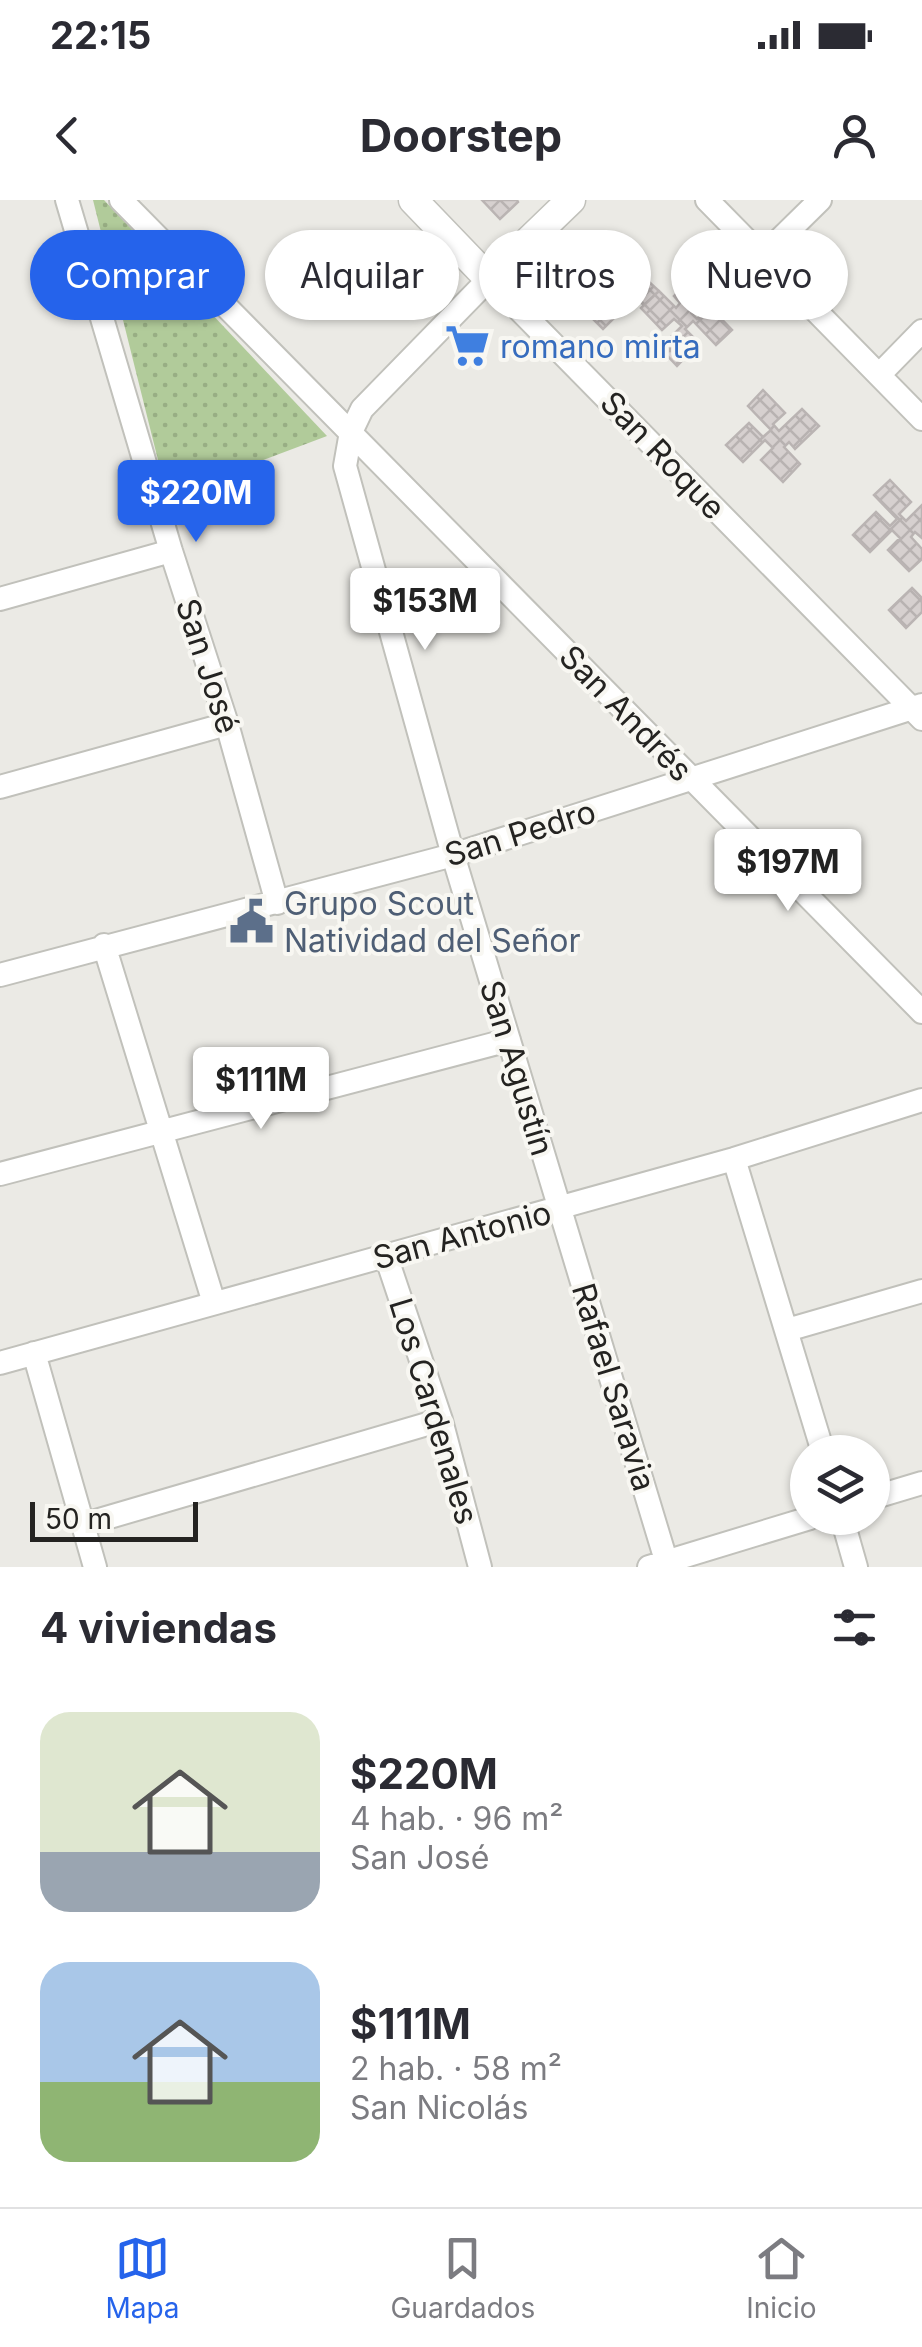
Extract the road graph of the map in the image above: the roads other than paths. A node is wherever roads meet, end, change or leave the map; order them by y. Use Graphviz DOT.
graph roads {
  1 [pos="67,200"];
  2 [pos="121,200"];
  3 [pos="413,200"];
  4 [pos="571,200"];
  5 [pos="707,200"];
  6 [pos="820,200"];
  7 [pos="539,230"];
  8 [pos="736,230"];
  9 [pos="789,230"];
  10 [pos="479,268"];
  11 [pos="479,288"];
  12 [pos="531,320"];
  13 [pos="824,320"];
  14 [pos="922,331"];
  15 [pos="878,375"];
  16 [pos="922,419"];
  17 [pos="350,432"];
  18 [pos="171,551"];
  19 [pos="2,592"];
  20 [pos="919,711"];
  21 [pos="228,724"];
  22 [pos="692,780"];
  23 [pos="0,787"];
  24 [pos="454,855"];
  25 [pos="277,903"];
  26 [pos="104,946"];
  27 [pos="0,975"];
  28 [pos="922,1012"];
  29 [pos="509,1040"];
  30 [pos="922,1100"];
  31 [pos="162,1131"];
  32 [pos="734,1159"];
  33 [pos="0,1174"];
  34 [pos="559,1208"];
  35 [pos="386,1256"];
  36 [pos="922,1290"];
  37 [pos="214,1303"];
  38 [pos="787,1330"];
  39 [pos="34,1353"];
  40 [pos="0,1363"];
  41 [pos="441,1420"];
  42 [pos="818,1435"];
  43 [pos="922,1484"];
  44 [pos="890,1493"];
  45 [pos="82,1524"];
  46 [pos="790,1524"];
  47 [pos="847,1535"];
  48 [pos="661,1565"];
  49 [pos="95,1567"];
  50 [pos="480,1567"];
  51 [pos="856,1567"];
  1 -- 18 [label="street, San José"];
  2 -- 17 [label="street, San Andrés"];
  3 -- 10 [label="street, San Roque"];
  4 -- 7 [label="street"];
  5 -- 8 [label="street"];
  6 -- 9 [label="street"];
  11 -- 17 [label="street"];
  12 -- 20 [label="street, San Roque"];
  13 -- 15 [label="street"];
  14 -- 15 [label="street"];
  15 -- 16 [label="street"];
  17 -- 22 [label="street, San Andrés"];
  17 -- 24 [label="street, San Agustín"];
  18 -- 19 [label="street"];
  18 -- 21 [label="street, San José"];
  20 -- 22 [label="street, San Pedro"];
  21 -- 23 [label="street"];
  21 -- 25 [label="street, San José"];
  22 -- 24 [label="street, San Pedro"];
  22 -- 28 [label="street, San Andrés"];
  24 -- 25 [label="street, San Pedro"];
  24 -- 29 [label="street, San Agustín"];
  25 -- 26 [label="street, San Pedro"];
  26 -- 27 [label="street, San Pedro"];
  26 -- 31 [label="street"];
  29 -- 31 [label="street"];
  29 -- 34 [label="street, San Agustín"];
  30 -- 32 [label="street, San Antonio"];
  31 -- 33 [label="street"];
  31 -- 37 [label="street"];
  32 -- 34 [label="street, San Antonio"];
  32 -- 38 [label="street"];
  34 -- 35 [label="street, San Antonio"];
  34 -- 48 [label="street, Rafael Saravia"];
  35 -- 37 [label="street, San Antonio"];
  35 -- 41 [label="street, Los Cardenales"];
  36 -- 38 [label="street"];
  37 -- 39 [label="street, San Antonio"];
  38 -- 42 [label="street"];
  39 -- 40 [label="street, San Antonio"];
  39 -- 45 [label="street"];
  41 -- 45 [label="street"];
  41 -- 50 [label="street, Los Cardenales"];
  43 -- 44 [label="street"];
  45 -- 49 [label="street"];
  46 -- 48 [label="street"];
  47 -- 51 [label="street"];
}
